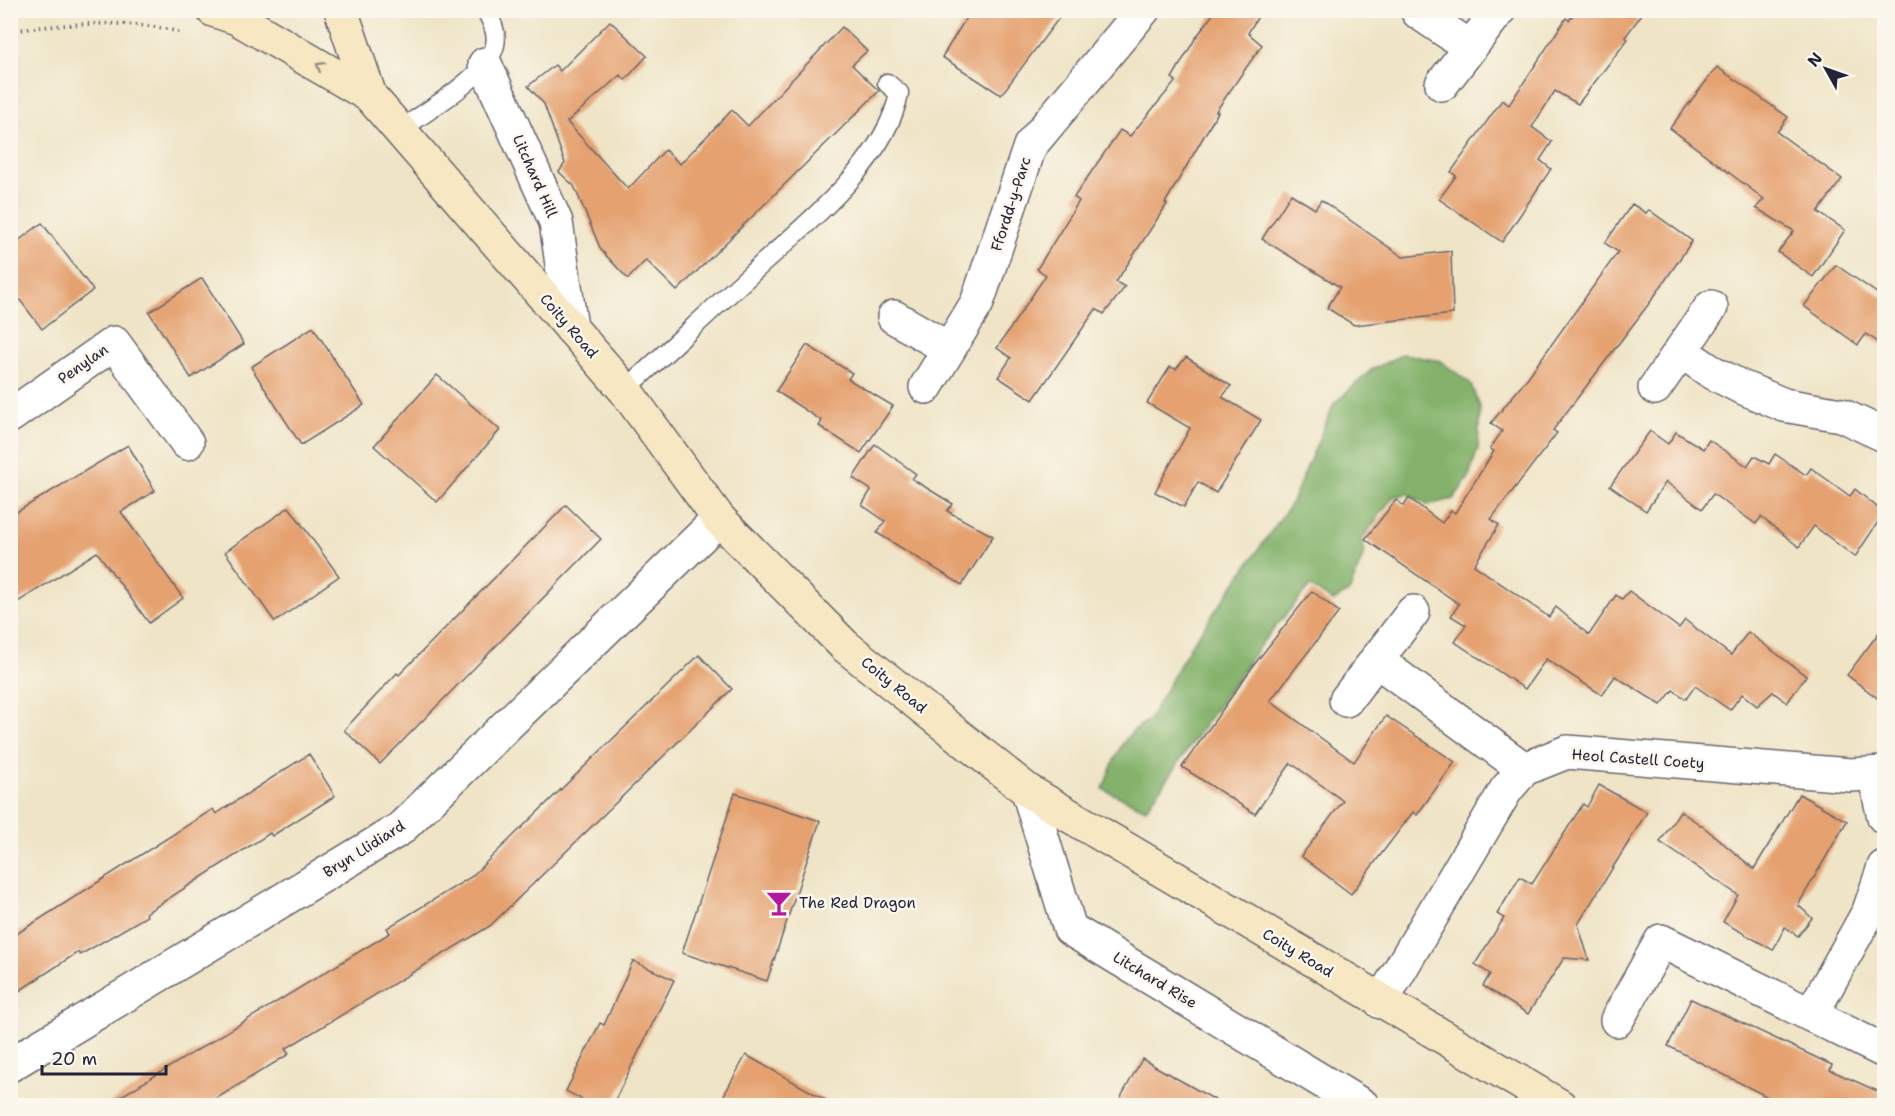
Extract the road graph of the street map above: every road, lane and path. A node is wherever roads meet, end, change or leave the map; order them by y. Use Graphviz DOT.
graph roads {
  1 [pos="213,10"];
  2 [pos="341,10"];
  3 [pos="486,10"];
  4 [pos="1143,10"];
  5 [pos="1499,10"];
  6 [pos="1418,12"];
  7 [pos="10,31"];
  8 [pos="192,36"];
  9 [pos="1470,47"];
  10 [pos="485,64"];
  11 [pos="887,83"];
  12 [pos="1442,84"];
  13 [pos="370,96"];
  14 [pos="400,130"];
  15 [pos="1711,307"];
  16 [pos="894,317"];
  17 [pos="571,328"];
  18 [pos="949,349"];
  19 [pos="1681,351"];
  20 [pos="926,387"];
  21 [pos="1655,388"];
  22 [pos="625,390"];
  23 [pos="10,416"];
  24 [pos="1884,435"];
  25 [pos="187,443"];
  26 [pos="719,519"];
  27 [pos="1413,612"];
  28 [pos="1376,660"];
  29 [pos="1346,700"];
  30 [pos="1524,769"];
  31 [pos="1879,773"];
  32 [pos="1028,791"];
  33 [pos="1884,817"];
  34 [pos="1884,867"];
  35 [pos="1381,1002"];
  36 [pos="1811,1015"];
  37 [pos="1617,1020"];
  38 [pos="1884,1051"];
  39 [pos="10,1065"];
  40 [pos="1363,1106"];
  41 [pos="1560,1106"];
  13 -- 1 [label="main road, one-way"];
  2 -- 13 [label="main road"];
  3 -- 10 [label="lane"];
  4 -- 18 [label="street, Ffordd-y-Parc"];
  5 -- 9 [label="street"];
  6 -- 9 [label="street"];
  7 -- 8 [label="path"];
  9 -- 12 [label="street"];
  10 -- 14 [label="lane"];
  10 -- 17 [label="street, Litchard Hill"];
  11 -- 22 [label="lane"];
  13 -- 14 [label="main road, Coity Road"];
  14 -- 17 [label="main road, Coity Road"];
  15 -- 19 [label="street"];
  16 -- 18 [label="street"];
  17 -- 22 [label="main road, Coity Road"];
  18 -- 20 [label="street, Ffordd-y-Parc"];
  19 -- 21 [label="street"];
  19 -- 24 [label="street"];
  22 -- 26 [label="main road, Coity Road"];
  23 -- 25 [label="street, Penylan"];
  26 -- 32 [label="main road, Coity Road"];
  26 -- 39 [label="street, Bryn Llidiard"];
  27 -- 28 [label="street"];
  28 -- 29 [label="street"];
  28 -- 30 [label="street"];
  30 -- 31 [label="street, Heol Castell Coety"];
  30 -- 35 [label="street, Heol Castell Coety"];
  31 -- 33 [label="street"];
  32 -- 35 [label="main road, Coity Road"];
  32 -- 40 [label="street, Litchard Rise"];
  34 -- 36 [label="street"];
  35 -- 41 [label="main road, Coity Road"];
  36 -- 37 [label="street"];
  36 -- 38 [label="street"];
}
